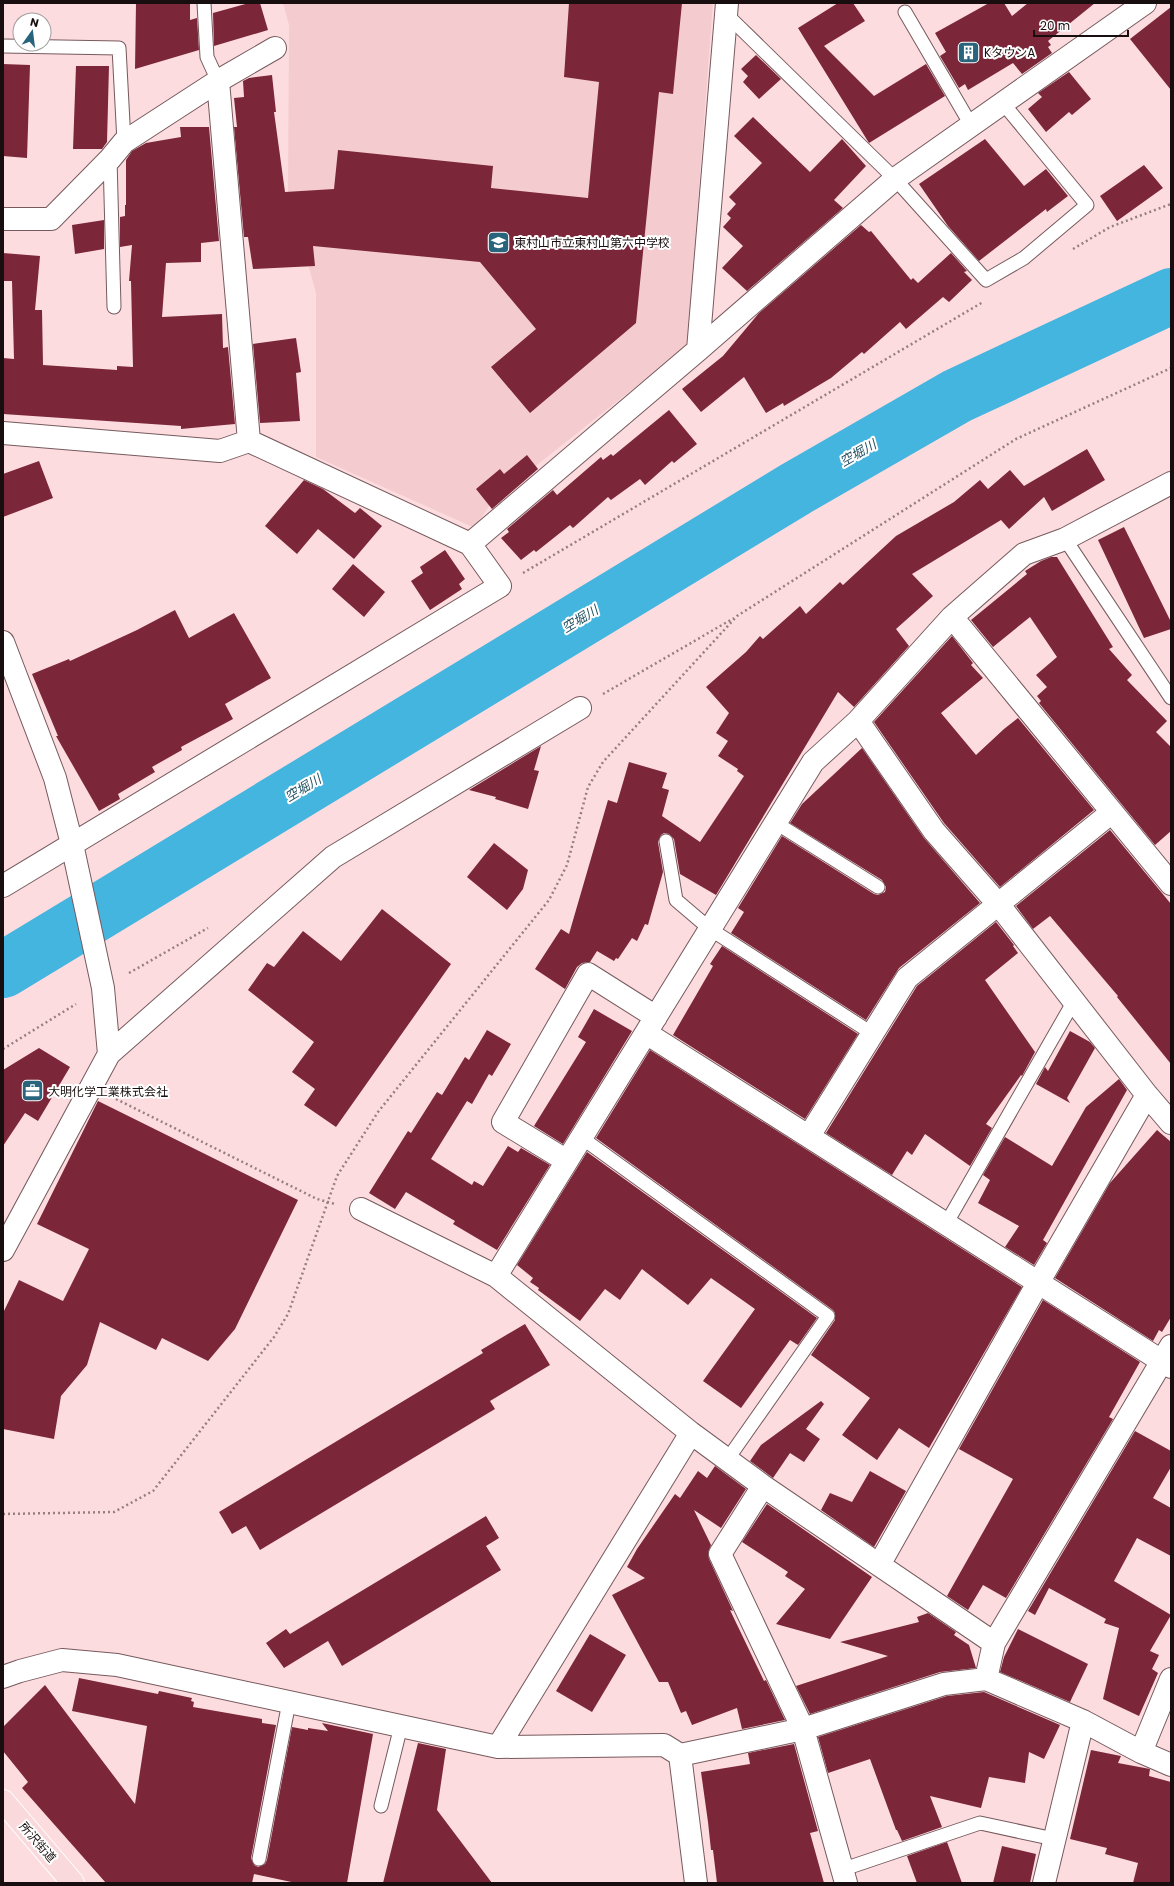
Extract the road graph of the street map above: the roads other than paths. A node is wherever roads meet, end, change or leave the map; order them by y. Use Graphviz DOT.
graph roads {
  1 [pos="204,3"];
  2 [pos="1145,3"];
  3 [pos="726,8"];
  4 [pos="905,12"];
  5 [pos="3,46"];
  6 [pos="275,48"];
  7 [pos="218,81"];
  8 [pos="1002,102"];
  9 [pos="971,125"];
  10 [pos="117,151"];
  11 [pos="895,179"];
  12 [pos="3,219"];
  13 [pos="114,307"];
  14 [pos="698,350"];
  15 [pos="3,433"];
  16 [pos="249,441"];
  17 [pos="1171,483"];
  18 [pos="1065,540"];
  19 [pos="470,544"];
  20 [pos="952,617"];
  21 [pos="3,642"];
  22 [pos="1171,698"];
  23 [pos="580,708"];
  24 [pos="858,721"];
  25 [pos="1112,812"];
  26 [pos="776,823"];
  27 [pos="666,841"];
  28 [pos="72,844"];
  29 [pos="1171,884"];
  30 [pos="3,886"];
  31 [pos="878,887"];
  32 [pos="999,905"];
  33 [pos="710,929"];
  34 [pos="1074,1001"];
  35 [pos="651,1025"];
  36 [pos="873,1034"];
  37 [pos="110,1054"];
  38 [pos="1147,1095"];
  39 [pos="1171,1123"];
  40 [pos="809,1136"];
  41 [pos="582,1138"];
  42 [pos="567,1162"];
  43 [pos="361,1209"];
  44 [pos="946,1224"];
  45 [pos="3,1250"];
  46 [pos="496,1276"];
  47 [pos="1038,1283"];
  48 [pos="1168,1358"];
  49 [pos="691,1433"];
  50 [pos="727,1460"];
  51 [pos="763,1486"];
  52 [pos="879,1565"];
  53 [pos="994,1643"];
  54 [pos="3,1677"];
  55 [pos="986,1679"];
  56 [pos="1171,1679"];
  57 [pos="289,1702"];
  58 [pos="1083,1721"];
  59 [pos="401,1726"];
  60 [pos="803,1729"];
  61 [pos="498,1747"];
  62 [pos="1141,1752"];
  63 [pos="680,1755"];
  64 [pos="1171,1765"];
  65 [pos="3,1801"];
  66 [pos="381,1806"];
  67 [pos="1054,1839"];
  68 [pos="259,1859"];
  69 [pos="843,1876"];
  70 [pos="73,1883"];
  71 [pos="696,1883"];
  72 [pos="1044,1883"];
  1 -- 7 [label="lane"];
  2 -- 8 [label="street"];
  3 -- 11 [label="lane"];
  3 -- 14 [label="street"];
  4 -- 9 [label="lane"];
  5 -- 10 [label="lane"];
  6 -- 7 [label="street"];
  7 -- 10 [label="street"];
  7 -- 16 [label="street"];
  8 -- 9 [label="street"];
  8 -- 11 [label="lane"];
  9 -- 11 [label="street"];
  10 -- 12 [label="street"];
  10 -- 13 [label="lane"];
  11 -- 14 [label="street"];
  14 -- 19 [label="street"];
  15 -- 16 [label="street"];
  16 -- 19 [label="street"];
  17 -- 18 [label="street"];
  18 -- 20 [label="street"];
  18 -- 22 [label="lane"];
  19 -- 28 [label="street"];
  20 -- 24 [label="street"];
  20 -- 25 [label="street"];
  21 -- 28 [label="street"];
  23 -- 37 [label="street"];
  24 -- 26 [label="street"];
  24 -- 32 [label="street"];
  25 -- 29 [label="street"];
  25 -- 32 [label="street"];
  26 -- 31 [label="lane"];
  26 -- 33 [label="street"];
  27 -- 33 [label="lane"];
  28 -- 30 [label="street"];
  28 -- 37 [label="street"];
  32 -- 34 [label="street"];
  32 -- 36 [label="street"];
  33 -- 35 [label="street"];
  33 -- 36 [label="lane"];
  34 -- 38 [label="street"];
  34 -- 44 [label="lane"];
  35 -- 40 [label="street"];
  35 -- 41 [label="street"];
  35 -- 42 [label="street"];
  36 -- 40 [label="street"];
  37 -- 45 [label="street"];
  38 -- 39 [label="street"];
  38 -- 47 [label="street"];
  40 -- 44 [label="street"];
  41 -- 42 [label="street"];
  41 -- 50 [label="lane"];
  42 -- 46 [label="street"];
  43 -- 46 [label="street"];
  44 -- 47 [label="street"];
  46 -- 49 [label="street"];
  47 -- 48 [label="street"];
  47 -- 52 [label="street"];
  48 -- 53 [label="street"];
  49 -- 50 [label="street"];
  49 -- 61 [label="street"];
  50 -- 51 [label="street"];
  51 -- 52 [label="street"];
  51 -- 60 [label="street"];
  52 -- 53 [label="street"];
  53 -- 55 [label="street"];
  54 -- 57 [label="street"];
  55 -- 58 [label="street"];
  55 -- 60 [label="street"];
  56 -- 62 [label="street"];
  57 -- 59 [label="street"];
  57 -- 68 [label="lane"];
  58 -- 62 [label="street"];
  58 -- 67 [label="street"];
  59 -- 61 [label="street"];
  59 -- 66 [label="lane"];
  60 -- 63 [label="street"];
  60 -- 69 [label="street"];
  61 -- 63 [label="street"];
  62 -- 64 [label="street"];
  63 -- 71 [label="street"];
  65 -- 70 [label="main road, 所沢街道"];
  67 -- 69 [label="lane"];
  67 -- 72 [label="street"];
}
